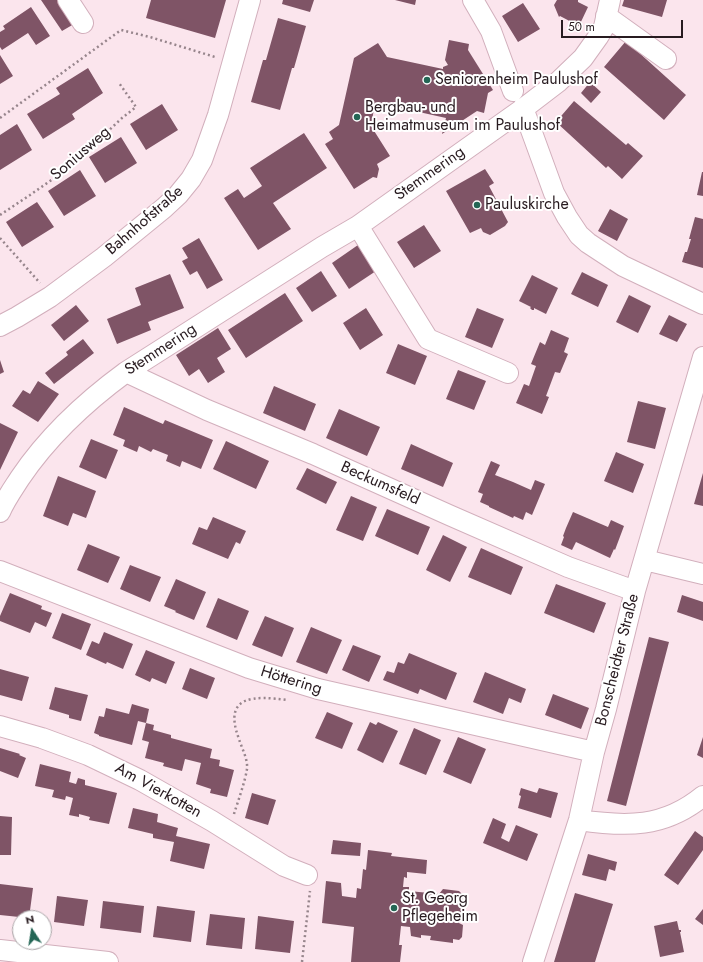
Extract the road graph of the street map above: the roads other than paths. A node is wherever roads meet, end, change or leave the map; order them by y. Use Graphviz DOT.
graph roads {
  1 [pos="68,0"];
  2 [pos="250,0"];
  3 [pos="473,0"];
  4 [pos="608,8"];
  5 [pos="83,23"];
  6 [pos="666,59"];
  7 [pos="513,91"];
  8 [pos="523,108"];
  9 [pos="358,226"];
  10 [pos="703,304"];
  11 [pos="0,326"];
  12 [pos="703,357"];
  13 [pos="126,372"];
  14 [pos="508,373"];
  15 [pos="0,512"];
  16 [pos="645,560"];
  17 [pos="0,571"];
  18 [pos="703,574"];
  19 [pos="636,592"];
  20 [pos="0,726"];
  21 [pos="594,752"];
  22 [pos="703,796"];
  23 [pos="579,820"];
  24 [pos="307,875"];
  25 [pos="0,950"];
  26 [pos="36,960"];
  27 [pos="108,962"];
  28 [pos="533,962"];
  1 -- 5 [label="street"];
  2 -- 11 [label="street, Bahnhofstraße"];
  3 -- 7 [label="street"];
  4 -- 6 [label="street"];
  4 -- 8 [label="street, Stemmering"];
  8 -- 9 [label="street, Stemmering"];
  8 -- 10 [label="street"];
  9 -- 13 [label="street, Stemmering"];
  9 -- 14 [label="street"];
  12 -- 16 [label="street, Bonscheidter Straße"];
  13 -- 15 [label="street, Stemmering"];
  13 -- 19 [label="street, Beckumsfeld"];
  16 -- 18 [label="street"];
  16 -- 19 [label="street, Bonscheidter Straße"];
  17 -- 21 [label="street, Höttering"];
  19 -- 21 [label="street, Bonscheidter Straße"];
  20 -- 24 [label="street, Am Vierkotten"];
  21 -- 23 [label="street, Bonscheidter Straße"];
  22 -- 23 [label="street"];
  23 -- 28 [label="street, Bonscheidter Straße"];
  25 -- 26 [label="street"];
  26 -- 27 [label="street"];
}
